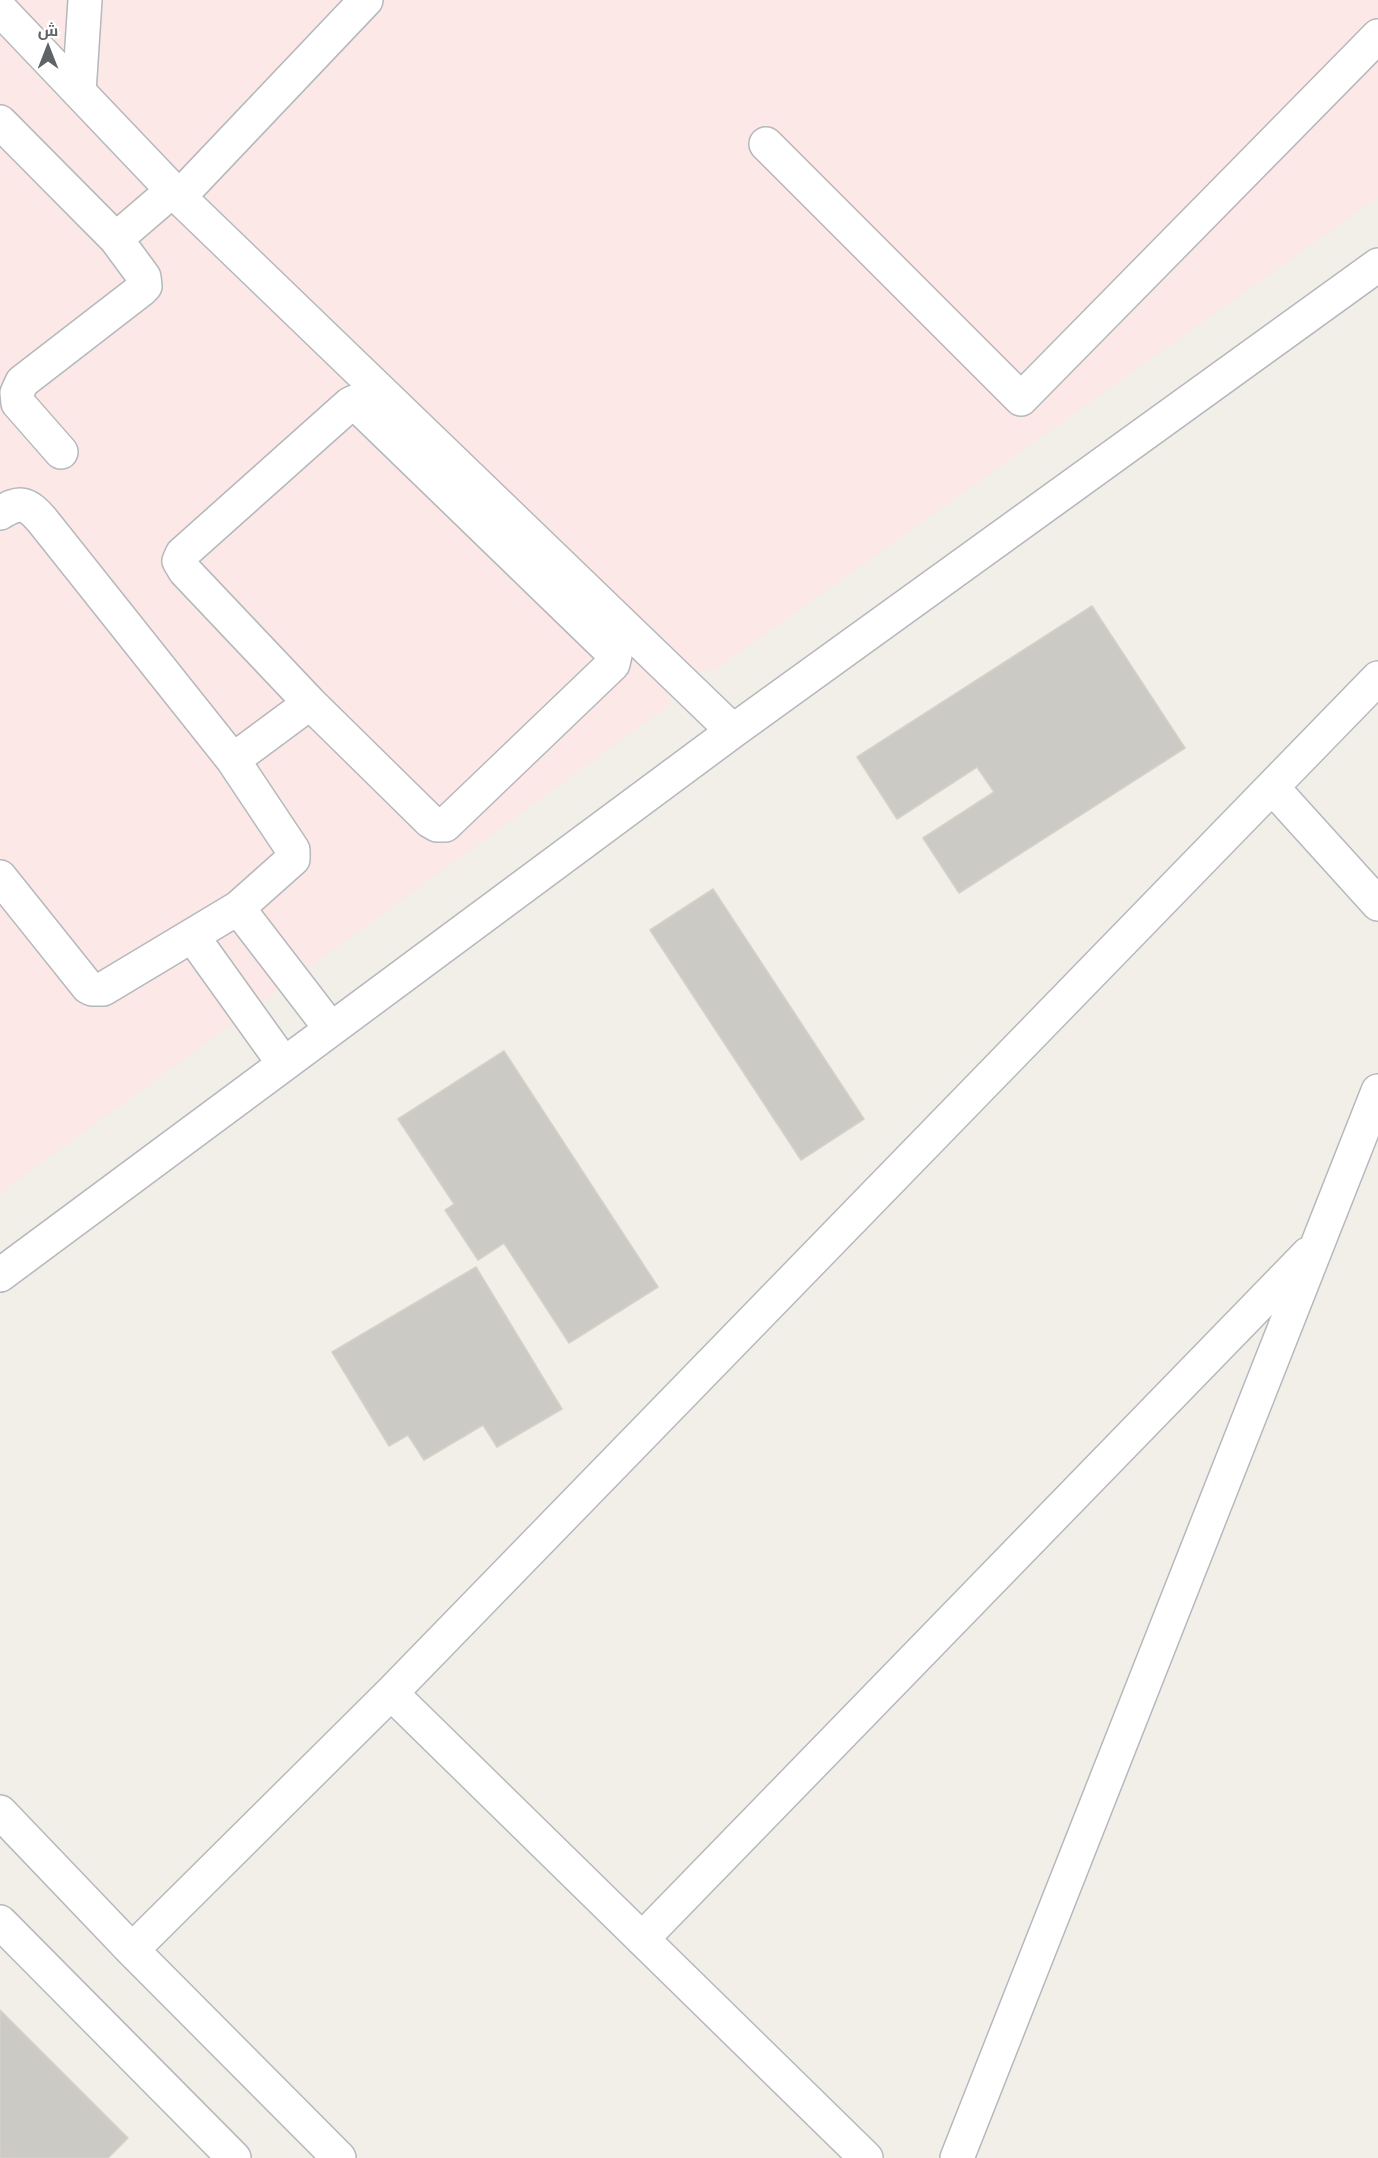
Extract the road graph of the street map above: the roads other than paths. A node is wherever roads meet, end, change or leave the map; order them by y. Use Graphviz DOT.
graph roads {
  1 [pos="85,0"];
  2 [pos="366,0"];
  3 [pos="0,9"];
  4 [pos="1378,36"];
  5 [pos="79,92"];
  6 [pos="0,122"];
  7 [pos="766,144"];
  8 [pos="176,193"];
  9 [pos="116,239"];
  10 [pos="1378,265"];
  11 [pos="61,452"];
  12 [pos="0,513"];
  13 [pos="1378,678"];
  14 [pos="310,703"];
  15 [pos="733,731"];
  16 [pos="233,760"];
  17 [pos="1272,787"];
  18 [pos="0,877"];
  19 [pos="1378,904"];
  20 [pos="238,908"];
  21 [pos="193,937"];
  22 [pos="331,1029"];
  23 [pos="284,1064"];
  24 [pos="1378,1091"];
  25 [pos="1317,1244"];
  26 [pos="0,1275"];
  27 [pos="391,1694"];
  28 [pos="0,1812"];
  29 [pos="0,1922"];
  30 [pos="642,1939"];
  31 [pos="132,1950"];
  32 [pos="234,2158"];
  33 [pos="339,2158"];
  34 [pos="866,2158"];
  35 [pos="957,2158"];
  1 -- 5 [label="street"];
  2 -- 8 [label="street"];
  3 -- 5 [label="street"];
  4 -- 7 [label="street"];
  5 -- 8 [label="street"];
  6 -- 9 [label="street"];
  8 -- 9 [label="street"];
  8 -- 15 [label="street"];
  9 -- 11 [label="street"];
  10 -- 15 [label="street"];
  12 -- 16 [label="street"];
  13 -- 17 [label="street"];
  14 -- 14 [label="street"];
  14 -- 16 [label="street"];
  15 -- 22 [label="street"];
  16 -- 20 [label="street"];
  17 -- 19 [label="street"];
  17 -- 27 [label="street"];
  18 -- 21 [label="street"];
  20 -- 21 [label="street"];
  20 -- 22 [label="street"];
  21 -- 23 [label="street"];
  22 -- 23 [label="street"];
  23 -- 26 [label="street"];
  24 -- 25 [label="street"];
  25 -- 30 [label="street"];
  25 -- 35 [label="street"];
  27 -- 30 [label="street"];
  27 -- 31 [label="street"];
  28 -- 31 [label="street"];
  29 -- 32 [label="street"];
  30 -- 34 [label="street"];
  31 -- 33 [label="street"];
}
